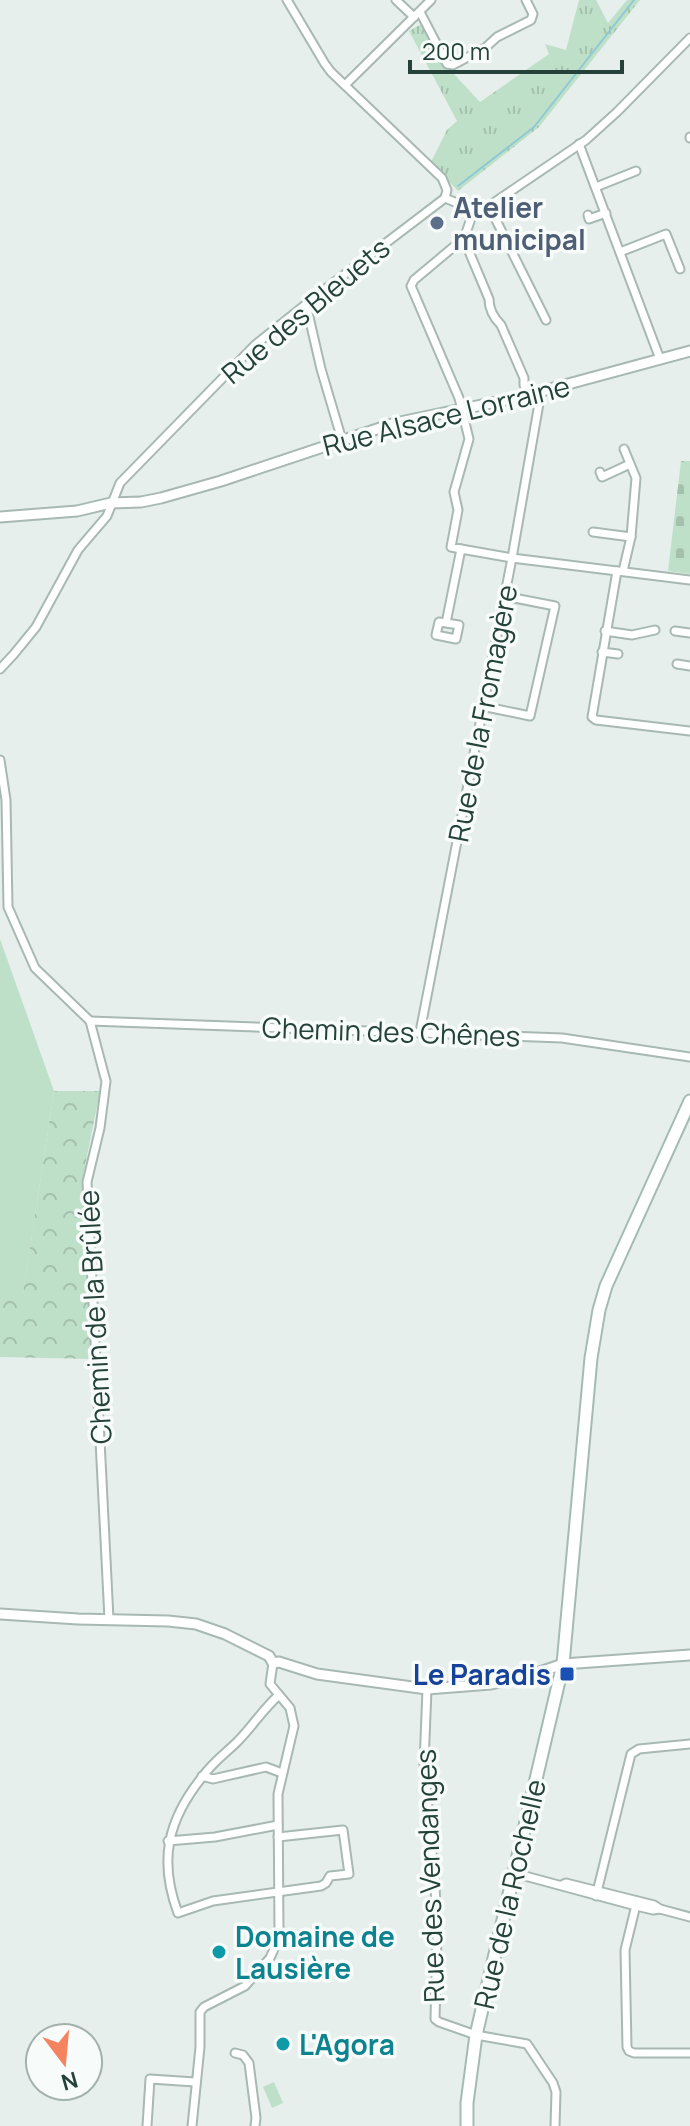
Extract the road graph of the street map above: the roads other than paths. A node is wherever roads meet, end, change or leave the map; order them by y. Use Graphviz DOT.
graph roads {
  1 [pos="287,0"];
  2 [pos="396,0"];
  3 [pos="431,0"];
  4 [pos="526,0"];
  5 [pos="417,14"];
  6 [pos="690,38"];
  7 [pos="345,85"];
  8 [pos="579,144"];
  9 [pos="636,171"];
  10 [pos="596,187"];
  11 [pos="445,198"];
  12 [pos="489,206"];
  13 [pos="474,210"];
  14 [pos="606,213"];
  15 [pos="588,215"];
  16 [pos="462,244"];
  17 [pos="620,252"];
  18 [pos="680,269"];
  19 [pos="306,304"];
  20 [pos="546,320"];
  21 [pos="690,351"];
  22 [pos="660,359"];
  23 [pos="541,392"];
  24 [pos="529,395"];
  25 [pos="461,409"];
  26 [pos="342,440"];
  27 [pos="624,449"];
  28 [pos="630,464"];
  29 [pos="600,472"];
  30 [pos="111,503"];
  31 [pos="0,517"];
  32 [pos="593,532"];
  33 [pos="631,537"];
  34 [pos="461,549"];
  35 [pos="512,558"];
  36 [pos="620,571"];
  37 [pos="690,580"];
  38 [pos="504,596"];
  39 [pos="446,623"];
  40 [pos="655,630"];
  41 [pos="605,631"];
  42 [pos="675,631"];
  43 [pos="690,633"];
  44 [pos="602,652"];
  45 [pos="618,654"];
  46 [pos="677,664"];
  47 [pos="690,666"];
  48 [pos="0,669"];
  49 [pos="482,706"];
  50 [pos="690,731"];
  51 [pos="0,760"];
  52 [pos="90,1021"];
  53 [pos="420,1032"];
  54 [pos="690,1057"];
  55 [pos="690,1101"];
  56 [pos="0,1614"];
  57 [pos="109,1619"];
  58 [pos="690,1655"];
  59 [pos="273,1663"];
  60 [pos="563,1664"];
  61 [pos="427,1689"];
  62 [pos="279,1695"];
  63 [pos="690,1744"];
  64 [pos="220,1757"];
  65 [pos="282,1773"];
  66 [pos="202,1776"];
  67 [pos="225,1776"];
  68 [pos="278,1825"];
  69 [pos="278,1837"];
  70 [pos="168,1841"];
  71 [pos="514,1873"];
  72 [pos="278,1893"];
  73 [pos="597,1893"];
  74 [pos="637,1904"];
  75 [pos="690,1917"];
  76 [pos="476,2035"];
  77 [pos="235,2053"];
  78 [pos="690,2053"];
  79 [pos="195,2082"];
  80 [pos="147,2126"];
  81 [pos="192,2126"];
  82 [pos="255,2126"];
  83 [pos="467,2126"];
  84 [pos="555,2126"];
  1 -- 7 [label="street"];
  2 -- 5 [label="street"];
  3 -- 5 [label="street"];
  4 -- 5 [label="street"];
  5 -- 7 [label="street"];
  6 -- 8 [label="street"];
  7 -- 11 [label="street"];
  8 -- 10 [label="street"];
  8 -- 12 [label="street"];
  9 -- 10 [label="street"];
  10 -- 14 [label="street"];
  11 -- 13 [label="street"];
  11 -- 19 [label="street, Rue des Bleuets"];
  12 -- 13 [label="street"];
  12 -- 20 [label="street"];
  13 -- 16 [label="street"];
  14 -- 15 [label="street"];
  14 -- 17 [label="street"];
  16 -- 24 [label="street"];
  16 -- 25 [label="street"];
  17 -- 18 [label="street"];
  17 -- 22 [label="street"];
  19 -- 26 [label="street"];
  19 -- 30 [label="street, Rue des Bleuets"];
  21 -- 22 [label="street, Rue Alsace Lorraine"];
  22 -- 23 [label="street, Rue Alsace Lorraine"];
  23 -- 24 [label="street, Rue Alsace Lorraine"];
  23 -- 35 [label="street, Rue de la Fromagère"];
  24 -- 25 [label="street, Rue Alsace Lorraine"];
  25 -- 26 [label="street, Rue Alsace Lorraine"];
  25 -- 34 [label="street"];
  26 -- 30 [label="street, Rue Alsace Lorraine"];
  27 -- 28 [label="street"];
  28 -- 29 [label="street"];
  28 -- 33 [label="street"];
  30 -- 31 [label="street, Rue Alsace Lorraine"];
  30 -- 48 [label="street, Rue des Bleuets"];
  32 -- 33 [label="street"];
  33 -- 36 [label="street"];
  34 -- 35 [label="street"];
  34 -- 39 [label="street"];
  35 -- 36 [label="street"];
  35 -- 38 [label="street, Rue de la Fromagère"];
  36 -- 37 [label="street"];
  36 -- 41 [label="street"];
  38 -- 49 [label="street, Rue de la Fromagère"];
  38 -- 49 [label="street"];
  40 -- 41 [label="street"];
  41 -- 44 [label="street"];
  42 -- 43 [label="street"];
  44 -- 45 [label="street"];
  44 -- 50 [label="street"];
  46 -- 47 [label="street"];
  49 -- 53 [label="street, Rue de la Fromagère"];
  51 -- 52 [label="street"];
  52 -- 53 [label="street, Chemin des Chênes"];
  52 -- 57 [label="street, Chemin de la Brûlée"];
  53 -- 54 [label="street, Chemin des Chênes"];
  55 -- 60 [label="main road, Rue de la Rochelle"];
  56 -- 57 [label="street"];
  57 -- 59 [label="street"];
  58 -- 60 [label="street"];
  59 -- 61 [label="street"];
  59 -- 62 [label="street"];
  60 -- 61 [label="street"];
  60 -- 71 [label="main road, Rue de la Rochelle"];
  61 -- 76 [label="street, Rue des Vendanges"];
  62 -- 64 [label="street"];
  62 -- 65 [label="street"];
  63 -- 73 [label="street"];
  64 -- 66 [label="street"];
  64 -- 67 [label="street"];
  65 -- 67 [label="street"];
  65 -- 68 [label="street"];
  66 -- 67 [label="street"];
  66 -- 70 [label="street"];
  68 -- 69 [label="street"];
  68 -- 70 [label="street"];
  69 -- 72 [label="street"];
  69 -- 72 [label="street"];
  70 -- 72 [label="street"];
  71 -- 73 [label="street"];
  71 -- 76 [label="main road, Rue de la Rochelle"];
  72 -- 79 [label="street"];
  73 -- 74 [label="street"];
  74 -- 75 [label="street"];
  74 -- 78 [label="street"];
  76 -- 83 [label="main road, Rue de la Rochelle"];
  76 -- 84 [label="street"];
  77 -- 82 [label="street"];
  79 -- 80 [label="street"];
  79 -- 81 [label="street"];
}
